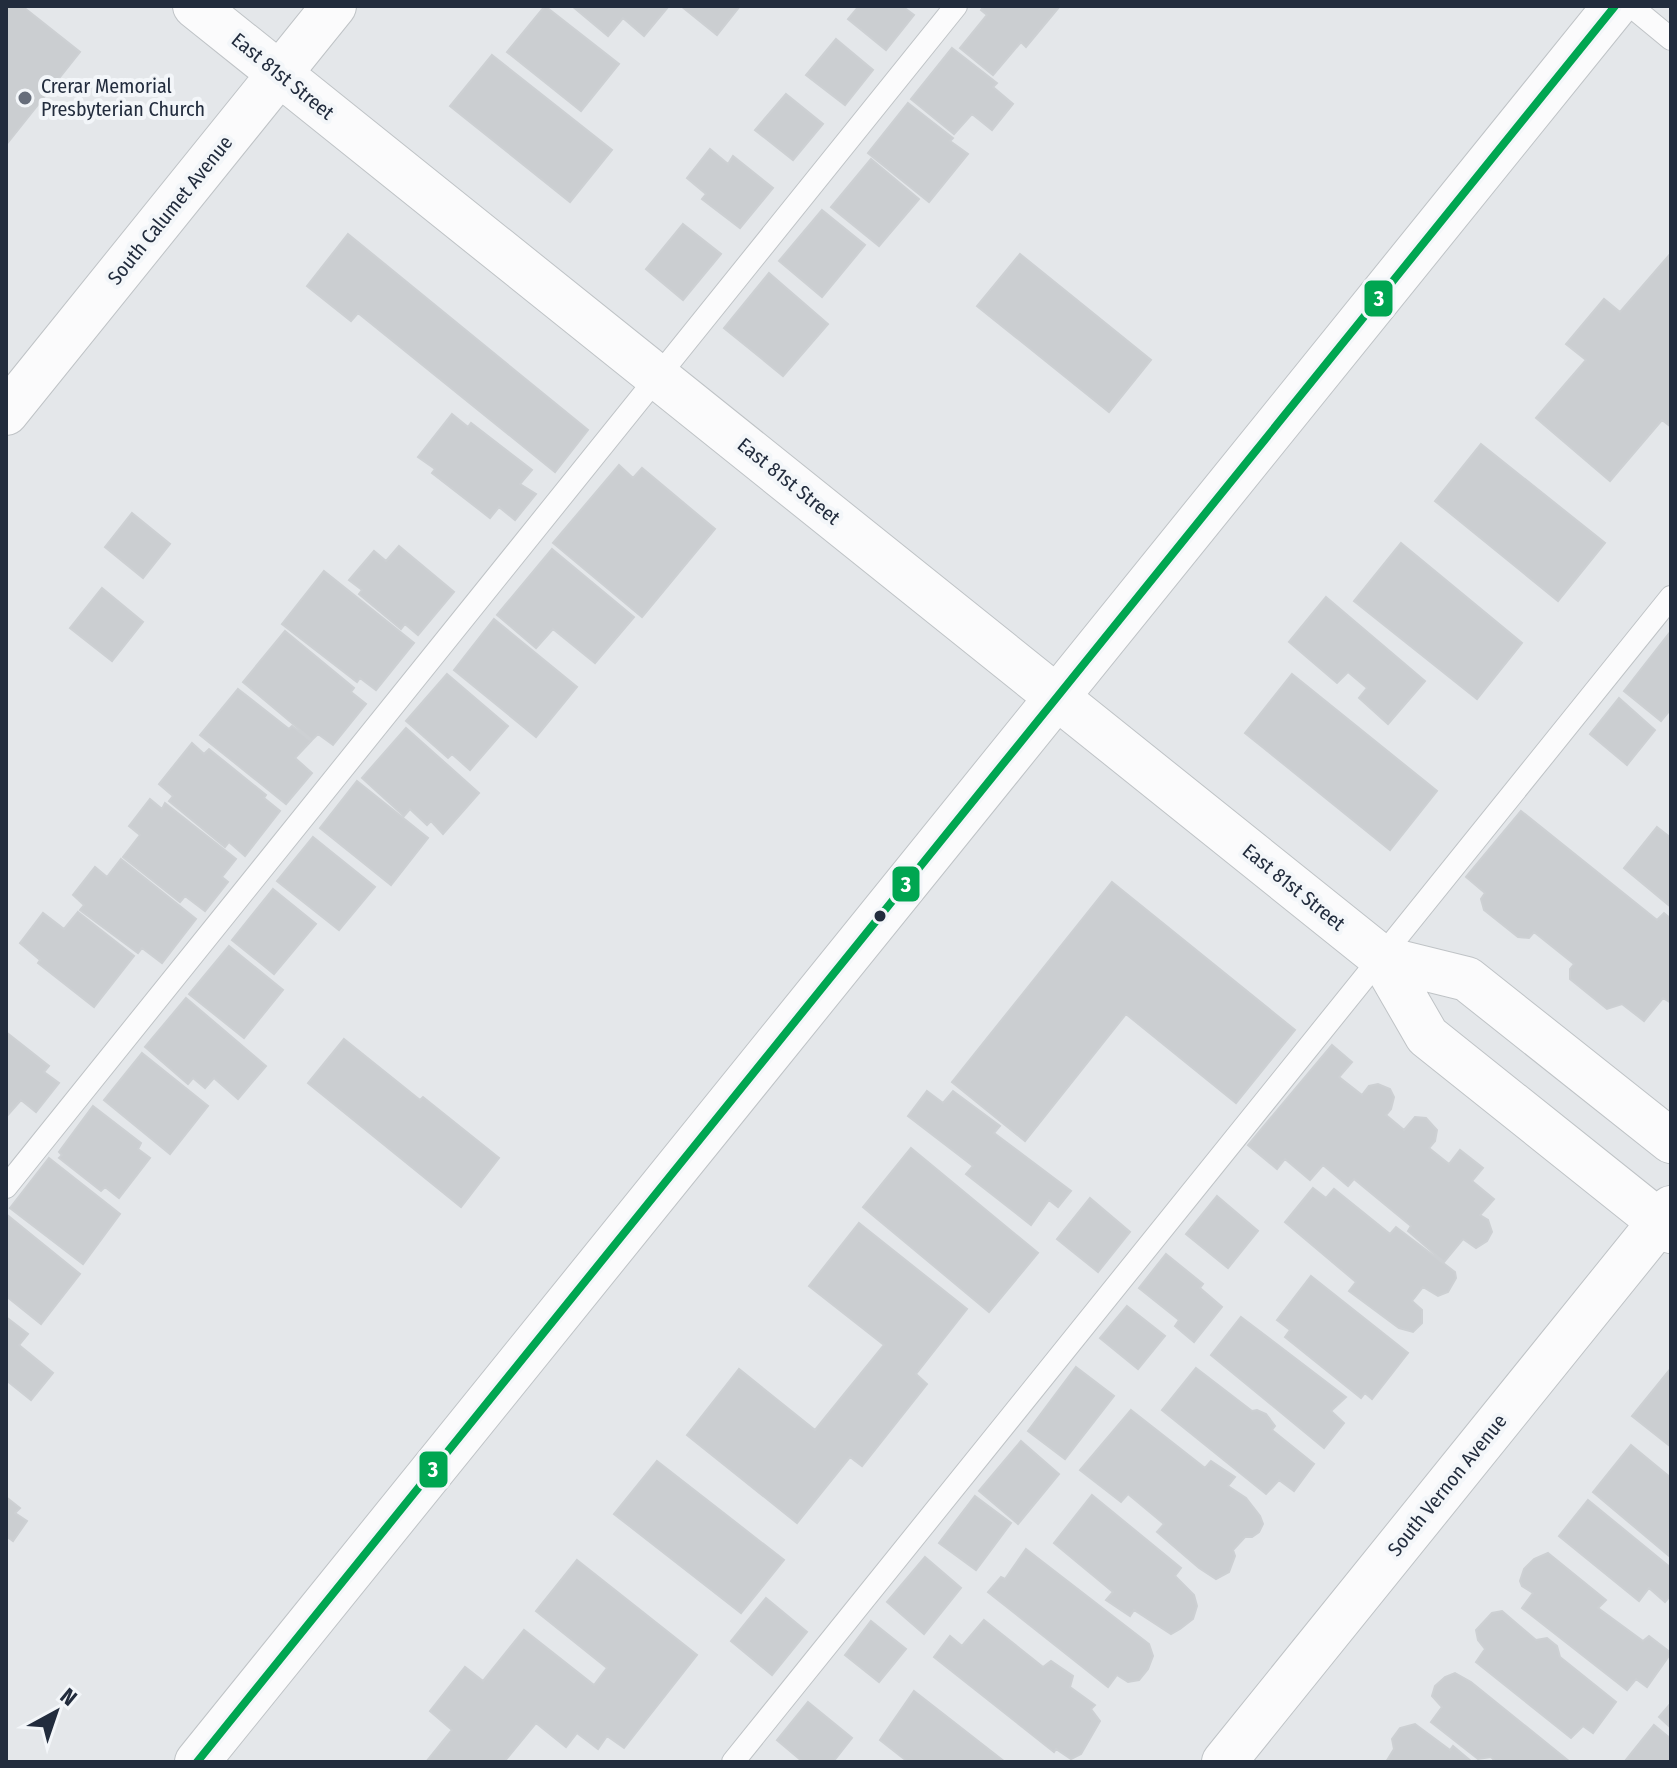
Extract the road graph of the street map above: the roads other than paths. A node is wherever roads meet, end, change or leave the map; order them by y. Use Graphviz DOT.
graph roads {
  1 [pos="195,6"];
  2 [pos="334,6"];
  3 [pos="956,6"];
  4 [pos="1615,6"];
  5 [pos="1631,6"];
  6 [pos="1671,39"];
  7 [pos="280,74"];
  8 [pos="658,376"];
  9 [pos="6,413"];
  10 [pos="1671,597"];
  11 [pos="1058,697"];
  12 [pos="1382,958"];
  13 [pos="1671,1141"];
  14 [pos="6,1187"];
  15 [pos="1667,1220"];
  16 [pos="197,1762"];
  17 [pos="733,1762"];
  18 [pos="1224,1762"];
  1 -- 7 [label="street, East 81st Street"];
  2 -- 7 [label="street, South Calumet Avenue"];
  3 -- 8 [label="lane"];
  4 -- 11 [label="street"];
  5 -- 6 [label="lane"];
  7 -- 8 [label="street, East 81st Street"];
  7 -- 9 [label="street, South Calumet Avenue"];
  8 -- 11 [label="street, East 81st Street"];
  8 -- 14 [label="lane"];
  10 -- 12 [label="lane"];
  11 -- 12 [label="street, East 81st Street"];
  11 -- 16 [label="street"];
  12 -- 13 [label="street, East 81st Street"];
  12 -- 15 [label="street, East 81st Street"];
  12 -- 17 [label="lane"];
  15 -- 18 [label="street, South Vernon Avenue"];
}
